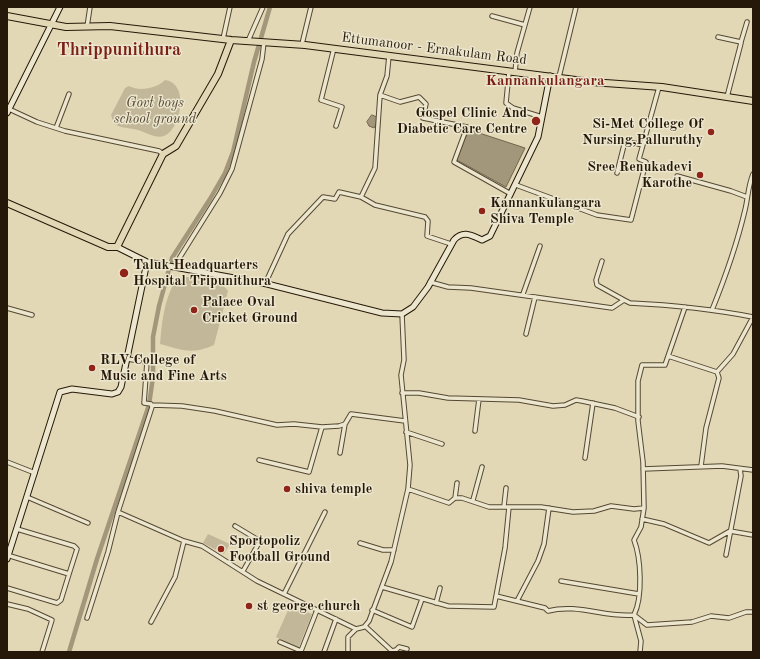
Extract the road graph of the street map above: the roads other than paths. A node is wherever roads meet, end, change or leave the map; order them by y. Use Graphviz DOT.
graph roads {
  1 [pos="60,7"];
  2 [pos="90,7"];
  3 [pos="230,7"];
  4 [pos="264,7"];
  5 [pos="311,7"];
  6 [pos="530,7"];
  7 [pos="576,7"];
  8 [pos="7,16"];
  9 [pos="492,16"];
  10 [pos="747,22"];
  11 [pos="52,25"];
  12 [pos="525,25"];
  13 [pos="87,27"];
  14 [pos="718,37"];
  15 [pos="223,39"];
  16 [pos="231,40"];
  17 [pos="251,41"];
  18 [pos="264,42"];
  19 [pos="741,42"];
  20 [pos="302,44"];
  21 [pos="334,48"];
  22 [pos="389,56"];
  23 [pos="512,72"];
  24 [pos="550,76"];
  25 [pos="559,77"];
  26 [pos="659,87"];
  27 [pos="69,94"];
  28 [pos="380,95"];
  29 [pos="726,97"];
  30 [pos="753,101"];
  31 [pos="8,111"];
  32 [pos="542,117"];
  33 [pos="336,126"];
  34 [pos="56,128"];
  35 [pos="643,145"];
  36 [pos="163,154"];
  37 [pos="617,174"];
  38 [pos="753,174"];
  39 [pos="677,176"];
  40 [pos="516,185"];
  41 [pos="511,194"];
  42 [pos="361,197"];
  43 [pos="747,197"];
  44 [pos="7,203"];
  45 [pos="451,244"];
  46 [pos="540,246"];
  47 [pos="117,247"];
  48 [pos="602,261"];
  49 [pos="146,262"];
  50 [pos="176,267"];
  51 [pos="430,282"];
  52 [pos="265,284"];
  53 [pos="523,294"];
  54 [pos="535,297"];
  55 [pos="624,300"];
  56 [pos="685,307"];
  57 [pos="7,308"];
  58 [pos="712,310"];
  59 [pos="402,314"];
  60 [pos="32,315"];
  61 [pos="753,317"];
  62 [pos="526,334"];
  63 [pos="668,356"];
  64 [pos="127,359"];
  65 [pos="717,372"];
  66 [pos="402,393"];
  67 [pos="479,399"];
  68 [pos="593,403"];
  69 [pos="150,404"];
  70 [pos="639,417"];
  71 [pos="406,421"];
  72 [pos="345,424"];
  73 [pos="322,427"];
  74 [pos="475,431"];
  75 [pos="406,432"];
  76 [pos="442,444"];
  77 [pos="340,453"];
  78 [pos="584,458"];
  79 [pos="259,460"];
  80 [pos="7,462"];
  81 [pos="701,466"];
  82 [pos="482,467"];
  83 [pos="643,469"];
  84 [pos="740,469"];
  85 [pos="753,470"];
  86 [pos="35,473"];
  87 [pos="456,483"];
  88 [pos="506,488"];
  89 [pos="408,489"];
  90 [pos="27,497"];
  91 [pos="455,498"];
  92 [pos="473,500"];
  93 [pos="504,506"];
  94 [pos="509,507"];
  95 [pos="549,508"];
  96 [pos="644,508"];
  97 [pos="118,512"];
  98 [pos="325,512"];
  99 [pos="642,519"];
  100 [pos="88,523"];
  101 [pos="235,526"];
  102 [pos="17,529"];
  103 [pos="730,531"];
  104 [pos="753,535"];
  105 [pos="184,541"];
  106 [pos="360,543"];
  107 [pos="394,550"];
  108 [pos="726,555"];
  109 [pos="7,557"];
  110 [pos="242,571"];
  111 [pos="69,574"];
  112 [pos="561,581"];
  113 [pos="382,587"];
  114 [pos="7,588"];
  115 [pos="440,588"];
  116 [pos="284,594"];
  117 [pos="639,594"];
  118 [pos="496,596"];
  119 [pos="422,599"];
  120 [pos="517,601"];
  121 [pos="436,603"];
  122 [pos="7,604"];
  123 [pos="317,610"];
  124 [pos="372,610"];
  125 [pos="753,612"];
  126 [pos="634,615"];
  127 [pos="87,618"];
  128 [pos="336,619"];
  129 [pos="151,622"];
  130 [pos="365,626"];
  131 [pos="356,629"];
  132 [pos="280,642"];
  133 [pos="407,649"];
  134 [pos="42,652"];
  135 [pos="324,652"];
  136 [pos="348,652"];
  137 [pos="640,652"];
  1 -- 11 [label="main road"];
  2 -- 13 [label="street"];
  3 -- 15 [label="street"];
  4 -- 17 [label="street"];
  5 -- 20 [label="street"];
  6 -- 12 [label="street"];
  7 -- 25 [label="street"];
  8 -- 11 [label="main road, Ettumanoor - Ernakulam Road"];
  9 -- 12 [label="street"];
  10 -- 19 [label="street"];
  11 -- 13 [label="main road, Ettumanoor - Ernakulam Road"];
  11 -- 31 [label="main road"];
  12 -- 23 [label="street"];
  13 -- 15 [label="main road, Ettumanoor - Ernakulam Road"];
  14 -- 19 [label="street"];
  15 -- 16 [label="main road, Ettumanoor - Ernakulam Road"];
  16 -- 17 [label="main road, Ettumanoor - Ernakulam Road"];
  16 -- 36 [label="main road"];
  17 -- 18 [label="main road, Ettumanoor - Ernakulam Road"];
  18 -- 20 [label="main road, Ettumanoor - Ernakulam Road"];
  18 -- 50 [label="street"];
  19 -- 29 [label="street"];
  20 -- 21 [label="main road, Ettumanoor - Ernakulam Road"];
  21 -- 22 [label="main road, Ettumanoor - Ernakulam Road"];
  21 -- 33 [label="street"];
  22 -- 23 [label="main road, Ettumanoor - Ernakulam Road"];
  22 -- 28 [label="street"];
  23 -- 24 [label="main road, Ettumanoor - Ernakulam Road"];
  23 -- 32 [label="street"];
  24 -- 25 [label="main road, Ettumanoor - Ernakulam Road"];
  24 -- 32 [label="main road"];
  25 -- 26 [label="main road, Ettumanoor - Ernakulam Road"];
  26 -- 29 [label="main road, Ettumanoor - Ernakulam Road"];
  26 -- 35 [label="street"];
  27 -- 34 [label="street"];
  28 -- 41 [label="street"];
  28 -- 42 [label="street"];
  29 -- 30 [label="main road, Ettumanoor - Ernakulam Road"];
  31 -- 34 [label="street"];
  32 -- 40 [label="main road"];
  34 -- 36 [label="street"];
  35 -- 37 [label="street"];
  35 -- 40 [label="street"];
  36 -- 47 [label="main road"];
  38 -- 43 [label="street"];
  39 -- 43 [label="street"];
  40 -- 41 [label="main road"];
  41 -- 45 [label="main road"];
  42 -- 45 [label="street"];
  42 -- 52 [label="street"];
  43 -- 58 [label="street"];
  44 -- 47 [label="main road"];
  45 -- 51 [label="main road"];
  46 -- 53 [label="street"];
  47 -- 49 [label="main road"];
  48 -- 55 [label="street"];
  49 -- 50 [label="main road"];
  49 -- 64 [label="main road"];
  50 -- 52 [label="main road"];
  51 -- 53 [label="street"];
  51 -- 59 [label="main road"];
  52 -- 59 [label="main road"];
  53 -- 54 [label="street"];
  54 -- 55 [label="street"];
  54 -- 62 [label="street"];
  55 -- 56 [label="street"];
  56 -- 58 [label="street"];
  56 -- 63 [label="street"];
  57 -- 60 [label="street"];
  58 -- 61 [label="street"];
  59 -- 66 [label="street"];
  61 -- 65 [label="street"];
  63 -- 65 [label="street"];
  63 -- 70 [label="street"];
  64 -- 69 [label="street"];
  64 -- 86 [label="main road"];
  65 -- 81 [label="street"];
  66 -- 67 [label="street"];
  66 -- 71 [label="street"];
  67 -- 68 [label="street"];
  67 -- 74 [label="street"];
  68 -- 70 [label="street"];
  68 -- 78 [label="street"];
  69 -- 73 [label="street"];
  69 -- 97 [label="street"];
  70 -- 83 [label="street"];
  71 -- 72 [label="street"];
  71 -- 75 [label="street"];
  72 -- 73 [label="street"];
  72 -- 77 [label="street"];
  73 -- 79 [label="street"];
  75 -- 76 [label="street"];
  75 -- 89 [label="street"];
  80 -- 86 [label="street"];
  81 -- 83 [label="street"];
  81 -- 84 [label="street"];
  82 -- 92 [label="street"];
  83 -- 96 [label="street"];
  84 -- 85 [label="street"];
  84 -- 103 [label="street"];
  86 -- 90 [label="main road"];
  87 -- 91 [label="street"];
  88 -- 93 [label="street"];
  89 -- 91 [label="street"];
  89 -- 107 [label="street"];
  90 -- 100 [label="street"];
  90 -- 102 [label="main road"];
  91 -- 92 [label="street"];
  92 -- 93 [label="street"];
  93 -- 94 [label="street"];
  94 -- 95 [label="street"];
  94 -- 118 [label="street"];
  95 -- 96 [label="street"];
  95 -- 120 [label="street"];
  96 -- 99 [label="street"];
  97 -- 105 [label="street"];
  97 -- 127 [label="street"];
  98 -- 116 [label="street"];
  99 -- 103 [label="street"];
  99 -- 117 [label="street"];
  101 -- 110 [label="street"];
  102 -- 109 [label="main road"];
  102 -- 111 [label="street"];
  103 -- 104 [label="street"];
  103 -- 108 [label="street"];
  105 -- 110 [label="street"];
  105 -- 129 [label="street"];
  106 -- 107 [label="street"];
  107 -- 113 [label="street"];
  109 -- 111 [label="street"];
  110 -- 116 [label="street"];
  111 -- 114 [label="street"];
  112 -- 117 [label="street"];
  113 -- 119 [label="street"];
  113 -- 124 [label="street"];
  115 -- 121 [label="street"];
  116 -- 123 [label="street"];
  117 -- 126 [label="street"];
  118 -- 120 [label="street"];
  118 -- 121 [label="street"];
  119 -- 121 [label="street"];
  119 -- 124 [label="street"];
  120 -- 126 [label="street"];
  122 -- 134 [label="street"];
  123 -- 128 [label="street"];
  123 -- 132 [label="street"];
  124 -- 130 [label="street"];
  125 -- 126 [label="street"];
  126 -- 137 [label="street"];
  128 -- 131 [label="street"];
  128 -- 135 [label="street"];
  130 -- 131 [label="street"];
  130 -- 133 [label="street"];
  131 -- 136 [label="street"];
}
